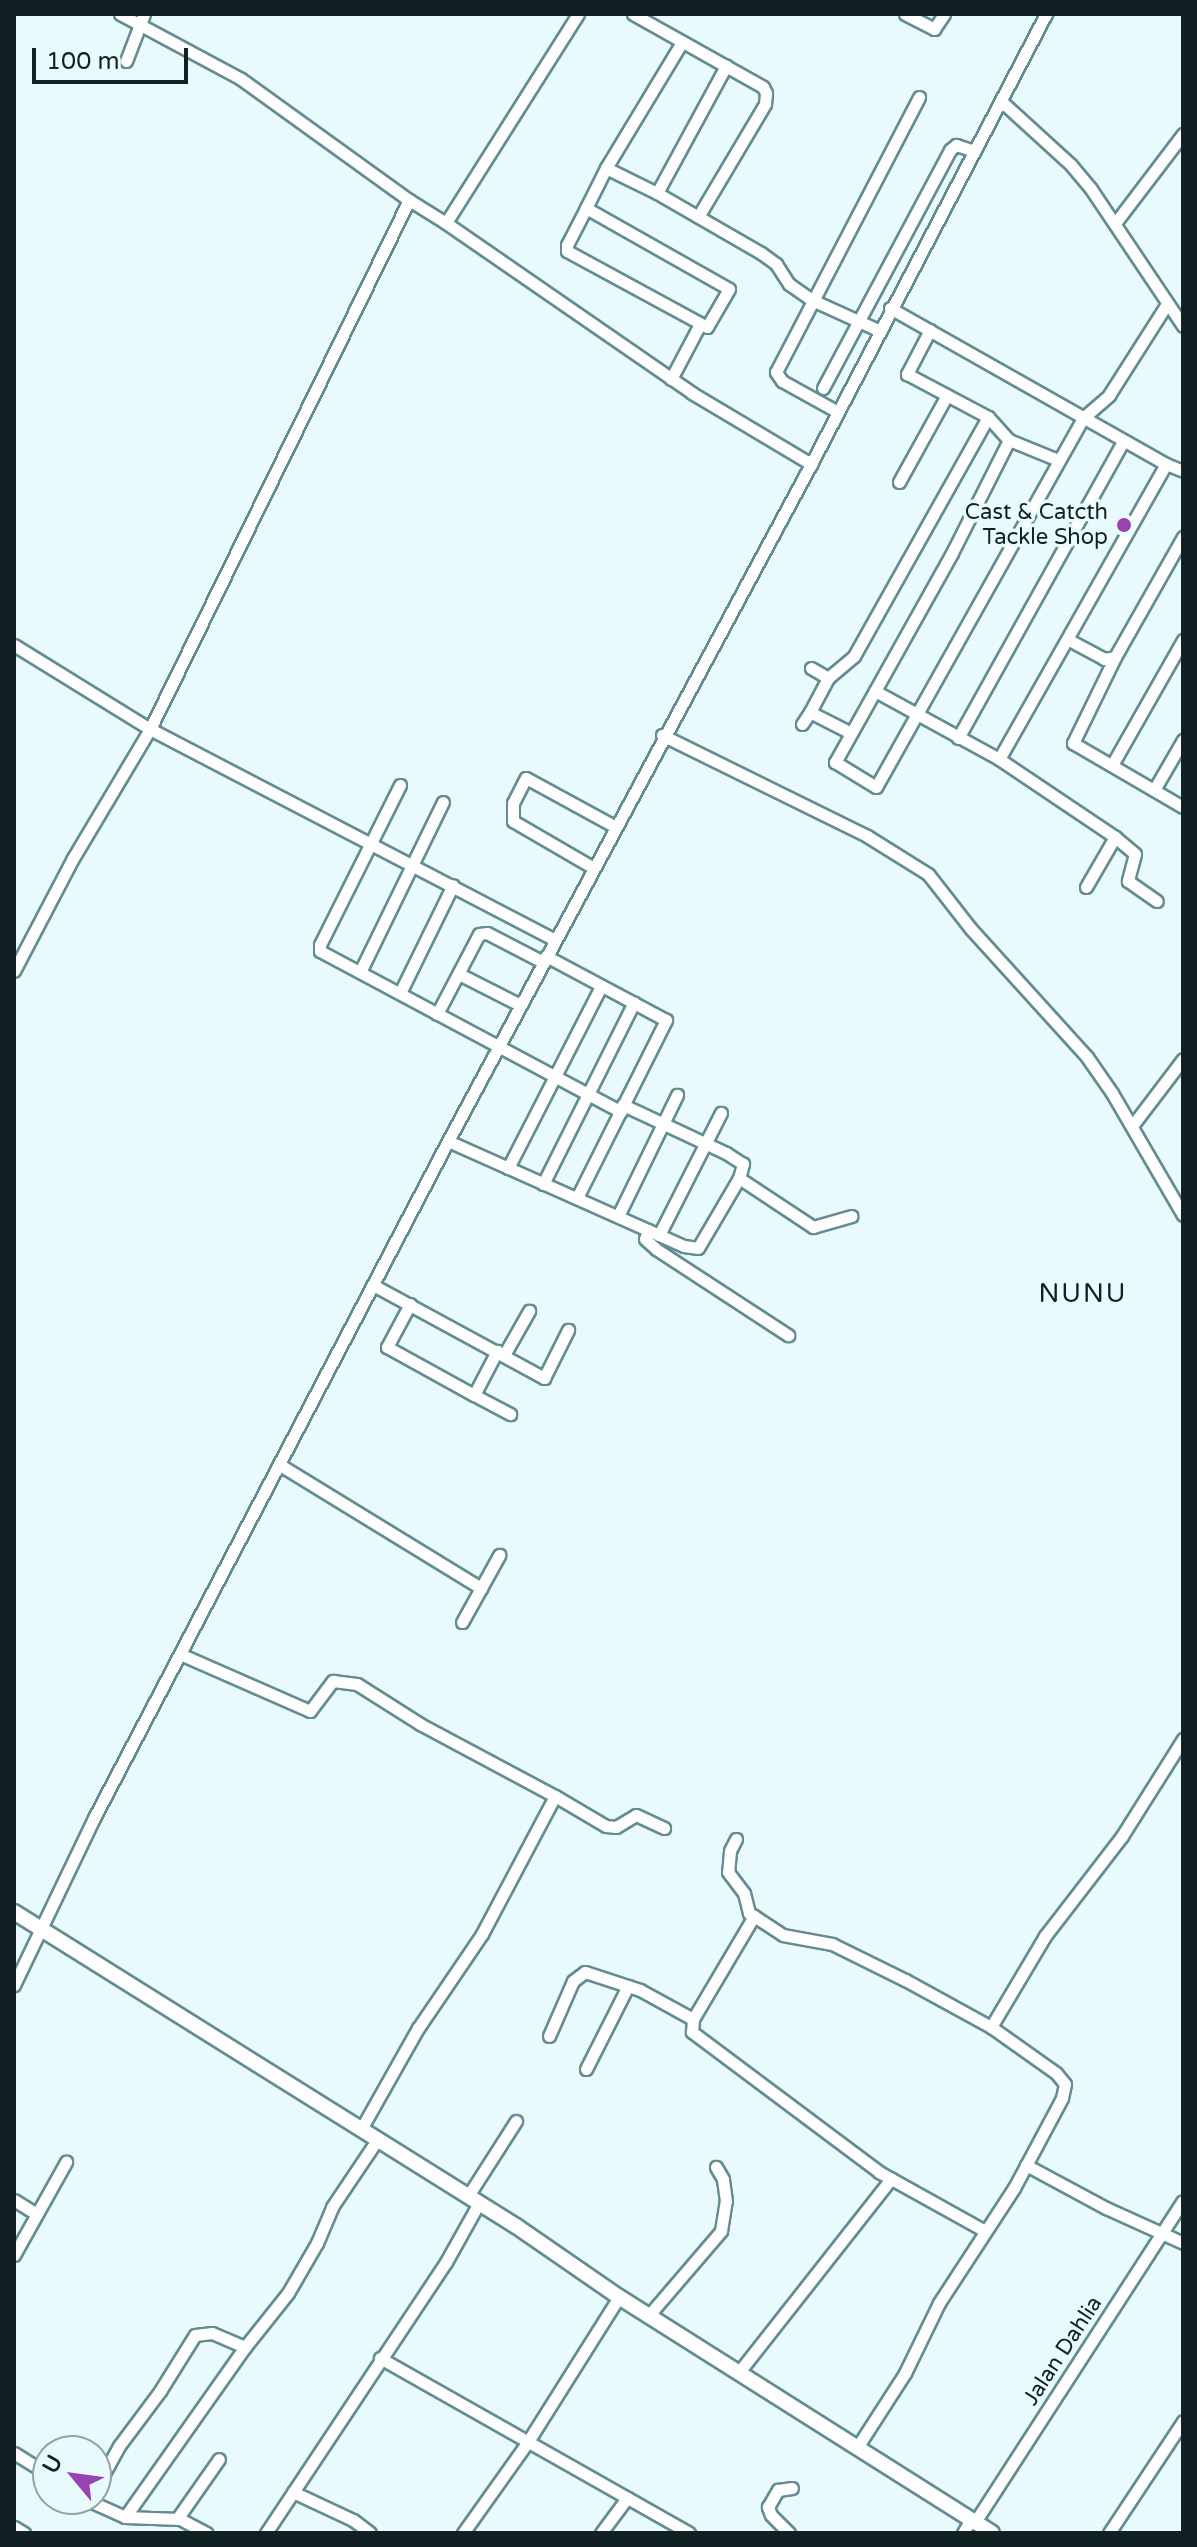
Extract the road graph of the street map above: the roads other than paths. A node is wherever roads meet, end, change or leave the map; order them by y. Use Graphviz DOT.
graph roads {
  1 [pos="120,14"];
  2 [pos="578,14"];
  3 [pos="633,14"];
  4 [pos="905,14"];
  5 [pos="944,14"];
  6 [pos="1046,14"];
  7 [pos="142,19"];
  8 [pos="682,42"];
  9 [pos="126,61"];
  10 [pos="726,66"];
  11 [pos="919,97"];
  12 [pos="1001,101"];
  13 [pos="1183,134"];
  14 [pos="974,151"];
  15 [pos="606,168"];
  16 [pos="657,193"];
  17 [pos="409,200"];
  18 [pos="586,208"];
  19 [pos="698,217"];
  20 [pos="1116,222"];
  21 [pos="446,223"];
  22 [pos="812,300"];
  23 [pos="1167,304"];
  24 [pos="890,308"];
  25 [pos="859,322"];
  26 [pos="699,326"];
  27 [pos="1183,326"];
  28 [pos="878,330"];
  29 [pos="930,330"];
  30 [pos="671,379"];
  31 [pos="823,388"];
  32 [pos="947,395"];
  33 [pos="838,412"];
  34 [pos="988,417"];
  35 [pos="1083,418"];
  36 [pos="1009,440"];
  37 [pos="1123,441"];
  38 [pos="1058,460"];
  39 [pos="811,464"];
  40 [pos="1166,464"];
  41 [pos="1183,471"];
  42 [pos="899,482"];
  43 [pos="1183,537"];
  44 [pos="1069,640"];
  45 [pos="1183,640"];
  46 [pos="14,645"];
  47 [pos="1115,657"];
  48 [pos="811,668"];
  49 [pos="828,678"];
  50 [pos="875,691"];
  51 [pos="810,712"];
  52 [pos="917,714"];
  53 [pos="802,724"];
  54 [pos="150,729"];
  55 [pos="851,733"];
  56 [pos="662,735"];
  57 [pos="958,738"];
  58 [pos="1183,740"];
  59 [pos="999,759"];
  60 [pos="1112,765"];
  61 [pos="400,785"];
  62 [pos="1154,790"];
  63 [pos="443,802"];
  64 [pos="1183,807"];
  65 [pos="616,827"];
  66 [pos="1115,837"];
  67 [pos="372,843"];
  68 [pos="413,866"];
  69 [pos="592,867"];
  70 [pos="453,885"];
  71 [pos="1086,887"];
  72 [pos="1157,901"];
  73 [pos="555,940"];
  74 [pos="544,959"];
  75 [pos="14,971"];
  76 [pos="360,972"];
  77 [pos="459,974"];
  78 [pos="601,986"];
  79 [pos="400,993"];
  80 [pos="634,1002"];
  81 [pos="520,1005"];
  82 [pos="437,1014"];
  83 [pos="497,1048"];
  84 [pos="1183,1059"];
  85 [pos="554,1077"];
  86 [pos="586,1094"];
  87 [pos="677,1095"];
  88 [pos="622,1108"];
  89 [pos="721,1113"];
  90 [pos="663,1124"];
  91 [pos="1132,1126"];
  92 [pos="448,1141"];
  93 [pos="705,1143"];
  94 [pos="508,1168"];
  95 [pos="739,1178"];
  96 [pos="543,1184"];
  97 [pos="577,1198"];
  98 [pos="1183,1215"];
  99 [pos="618,1216"];
  100 [pos="851,1216"];
  101 [pos="654,1232"];
  102 [pos="373,1285"];
  103 [pos="410,1304"];
  104 [pos="529,1311"];
  105 [pos="568,1330"];
  106 [pos="788,1335"];
  107 [pos="501,1353"];
  108 [pos="474,1395"];
  109 [pos="510,1414"];
  110 [pos="280,1465"];
  111 [pos="499,1555"];
  112 [pos="481,1588"];
  113 [pos="462,1622"];
  114 [pos="180,1654"];
  115 [pos="1183,1739"];
  116 [pos="555,1796"];
  117 [pos="664,1828"];
  118 [pos="736,1839"];
  119 [pos="14,1912"];
  120 [pos="754,1916"];
  121 [pos="40,1928"];
  122 [pos="14,1985"];
  123 [pos="628,1986"];
  124 [pos="693,2019"];
  125 [pos="991,2027"];
  126 [pos="549,2036"];
  127 [pos="586,2069"];
  128 [pos="516,2121"];
  129 [pos="361,2129"];
  130 [pos="377,2140"];
  131 [pos="66,2162"];
  132 [pos="1026,2165"];
  133 [pos="716,2167"];
  134 [pos="891,2179"];
  135 [pos="14,2200"];
  136 [pos="474,2200"];
  137 [pos="1183,2201"];
  138 [pos="36,2214"];
  139 [pos="985,2231"];
  140 [pos="1162,2235"];
  141 [pos="1183,2243"];
  142 [pos="14,2255"];
  143 [pos="619,2297"];
  144 [pos="649,2315"];
  145 [pos="245,2347"];
  146 [pos="380,2358"];
  147 [pos="739,2372"];
  148 [pos="1183,2421"];
  149 [pos="527,2443"];
  150 [pos="858,2446"];
  151 [pos="14,2453"];
  152 [pos="112,2459"];
  153 [pos="219,2459"];
  154 [pos="32,2464"];
  155 [pos="792,2488"];
  156 [pos="293,2492"];
  157 [pos="627,2498"];
  158 [pos="112,2511"];
  159 [pos="125,2517"];
  160 [pos="177,2519"];
  161 [pos="973,2520"];
  162 [pos="14,2527"];
  163 [pos="24,2533"];
  164 [pos="206,2533"];
  165 [pos="266,2533"];
  166 [pos="370,2533"];
  167 [pos="463,2533"];
  168 [pos="601,2533"];
  169 [pos="689,2533"];
  170 [pos="789,2533"];
  171 [pos="963,2533"];
  172 [pos="992,2533"];
  173 [pos="1109,2533"];
  1 -- 7 [label="street"];
  2 -- 21 [label="street"];
  3 -- 8 [label="street"];
  4 -- 5 [label="street"];
  6 -- 12 [label="street"];
  7 -- 9 [label="street"];
  7 -- 17 [label="street"];
  8 -- 10 [label="street"];
  8 -- 15 [label="street"];
  10 -- 16 [label="street"];
  10 -- 19 [label="street"];
  11 -- 22 [label="street"];
  12 -- 14 [label="street"];
  12 -- 20 [label="street"];
  13 -- 20 [label="street"];
  14 -- 24 [label="street"];
  14 -- 25 [label="street"];
  15 -- 16 [label="street"];
  15 -- 18 [label="street"];
  16 -- 19 [label="street"];
  17 -- 21 [label="street"];
  17 -- 54 [label="street"];
  18 -- 26 [label="street"];
  18 -- 26 [label="street"];
  19 -- 22 [label="street"];
  20 -- 23 [label="street"];
  21 -- 30 [label="street"];
  22 -- 25 [label="street"];
  22 -- 33 [label="street"];
  23 -- 27 [label="street"];
  23 -- 35 [label="street"];
  24 -- 28 [label="street"];
  24 -- 29 [label="street"];
  25 -- 28 [label="street"];
  25 -- 31 [label="street"];
  26 -- 30 [label="street"];
  28 -- 33 [label="street"];
  29 -- 32 [label="street"];
  29 -- 35 [label="street"];
  30 -- 39 [label="street"];
  32 -- 34 [label="street"];
  32 -- 42 [label="street"];
  33 -- 39 [label="street"];
  34 -- 36 [label="street"];
  34 -- 49 [label="street"];
  35 -- 37 [label="street"];
  35 -- 38 [label="street"];
  36 -- 38 [label="street"];
  36 -- 50 [label="street"];
  37 -- 40 [label="street"];
  37 -- 57 [label="street"];
  38 -- 52 [label="street"];
  39 -- 56 [label="street"];
  40 -- 41 [label="street"];
  40 -- 44 [label="street"];
  43 -- 47 [label="street"];
  44 -- 47 [label="street"];
  44 -- 59 [label="street"];
  45 -- 60 [label="street"];
  46 -- 54 [label="street"];
  47 -- 60 [label="street"];
  48 -- 49 [label="street"];
  49 -- 51 [label="street"];
  50 -- 52 [label="street"];
  50 -- 55 [label="street"];
  51 -- 53 [label="street"];
  51 -- 55 [label="street"];
  52 -- 55 [label="street"];
  52 -- 57 [label="street"];
  54 -- 67 [label="street"];
  54 -- 75 [label="street"];
  56 -- 65 [label="street"];
  56 -- 91 [label="street"];
  57 -- 59 [label="street"];
  58 -- 62 [label="street"];
  59 -- 66 [label="street"];
  60 -- 62 [label="street"];
  61 -- 67 [label="street"];
  62 -- 64 [label="street"];
  63 -- 68 [label="street"];
  65 -- 69 [label="street"];
  65 -- 69 [label="street"];
  66 -- 71 [label="street"];
  66 -- 72 [label="street"];
  67 -- 68 [label="street"];
  67 -- 76 [label="street"];
  68 -- 70 [label="street"];
  68 -- 76 [label="street"];
  69 -- 73 [label="street"];
  70 -- 73 [label="street"];
  70 -- 79 [label="street"];
  73 -- 74 [label="street"];
  74 -- 77 [label="street"];
  74 -- 78 [label="street"];
  74 -- 81 [label="street"];
  76 -- 79 [label="street"];
  77 -- 81 [label="street"];
  77 -- 82 [label="street"];
  78 -- 80 [label="street"];
  78 -- 85 [label="street"];
  79 -- 82 [label="street"];
  80 -- 86 [label="street"];
  80 -- 88 [label="street"];
  81 -- 83 [label="street"];
  82 -- 83 [label="street"];
  83 -- 85 [label="street"];
  83 -- 92 [label="street"];
  84 -- 91 [label="street"];
  85 -- 86 [label="street"];
  85 -- 94 [label="street"];
  86 -- 88 [label="street"];
  86 -- 96 [label="street"];
  87 -- 90 [label="street"];
  88 -- 90 [label="street"];
  88 -- 97 [label="street"];
  89 -- 93 [label="street"];
  90 -- 93 [label="street"];
  90 -- 99 [label="street"];
  91 -- 98 [label="street"];
  92 -- 94 [label="street"];
  92 -- 102 [label="street"];
  93 -- 95 [label="street"];
  93 -- 101 [label="street"];
  94 -- 96 [label="street"];
  95 -- 100 [label="street"];
  95 -- 101 [label="street"];
  96 -- 97 [label="street"];
  97 -- 99 [label="street"];
  99 -- 101 [label="street"];
  101 -- 106 [label="street"];
  102 -- 103 [label="street"];
  102 -- 110 [label="street"];
  103 -- 107 [label="street"];
  103 -- 108 [label="street"];
  104 -- 107 [label="street"];
  105 -- 107 [label="street"];
  107 -- 108 [label="street"];
  108 -- 109 [label="street"];
  110 -- 112 [label="street"];
  110 -- 114 [label="street"];
  111 -- 112 [label="street"];
  112 -- 113 [label="street"];
  114 -- 116 [label="street"];
  114 -- 121 [label="street"];
  115 -- 125 [label="street"];
  116 -- 117 [label="street"];
  116 -- 129 [label="street"];
  118 -- 120 [label="street"];
  119 -- 121 [label="main road"];
  120 -- 124 [label="street"];
  120 -- 125 [label="street"];
  121 -- 122 [label="street"];
  121 -- 129 [label="main road"];
  123 -- 124 [label="street"];
  123 -- 126 [label="street"];
  123 -- 127 [label="street"];
  124 -- 134 [label="street"];
  125 -- 132 [label="street"];
  128 -- 136 [label="street"];
  129 -- 130 [label="main road"];
  130 -- 136 [label="main road"];
  130 -- 145 [label="street"];
  131 -- 138 [label="street"];
  132 -- 139 [label="street"];
  132 -- 140 [label="street"];
  133 -- 144 [label="street"];
  134 -- 139 [label="street"];
  134 -- 147 [label="street"];
  135 -- 138 [label="street"];
  136 -- 143 [label="main road"];
  136 -- 146 [label="street"];
  137 -- 140 [label="street, Jalan Dahlia"];
  138 -- 142 [label="street"];
  139 -- 150 [label="street"];
  140 -- 141 [label="street"];
  140 -- 161 [label="street, Jalan Dahlia"];
  143 -- 144 [label="main road"];
  143 -- 149 [label="street"];
  144 -- 147 [label="main road"];
  145 -- 152 [label="street"];
  145 -- 159 [label="street"];
  146 -- 149 [label="street"];
  146 -- 156 [label="street"];
  147 -- 150 [label="main road"];
  148 -- 173 [label="street"];
  149 -- 157 [label="street"];
  149 -- 167 [label="street"];
  150 -- 161 [label="main road"];
  151 -- 154 [label="street"];
  153 -- 160 [label="street"];
  155 -- 170 [label="street"];
  156 -- 165 [label="street"];
  156 -- 166 [label="street"];
  157 -- 168 [label="street"];
  157 -- 169 [label="street"];
  158 -- 159 [label="street"];
  159 -- 160 [label="street"];
  160 -- 164 [label="street"];
  161 -- 171 [label="street, Jalan Dahlia"];
  161 -- 172 [label="main road"];
  162 -- 163 [label="street"];
}
